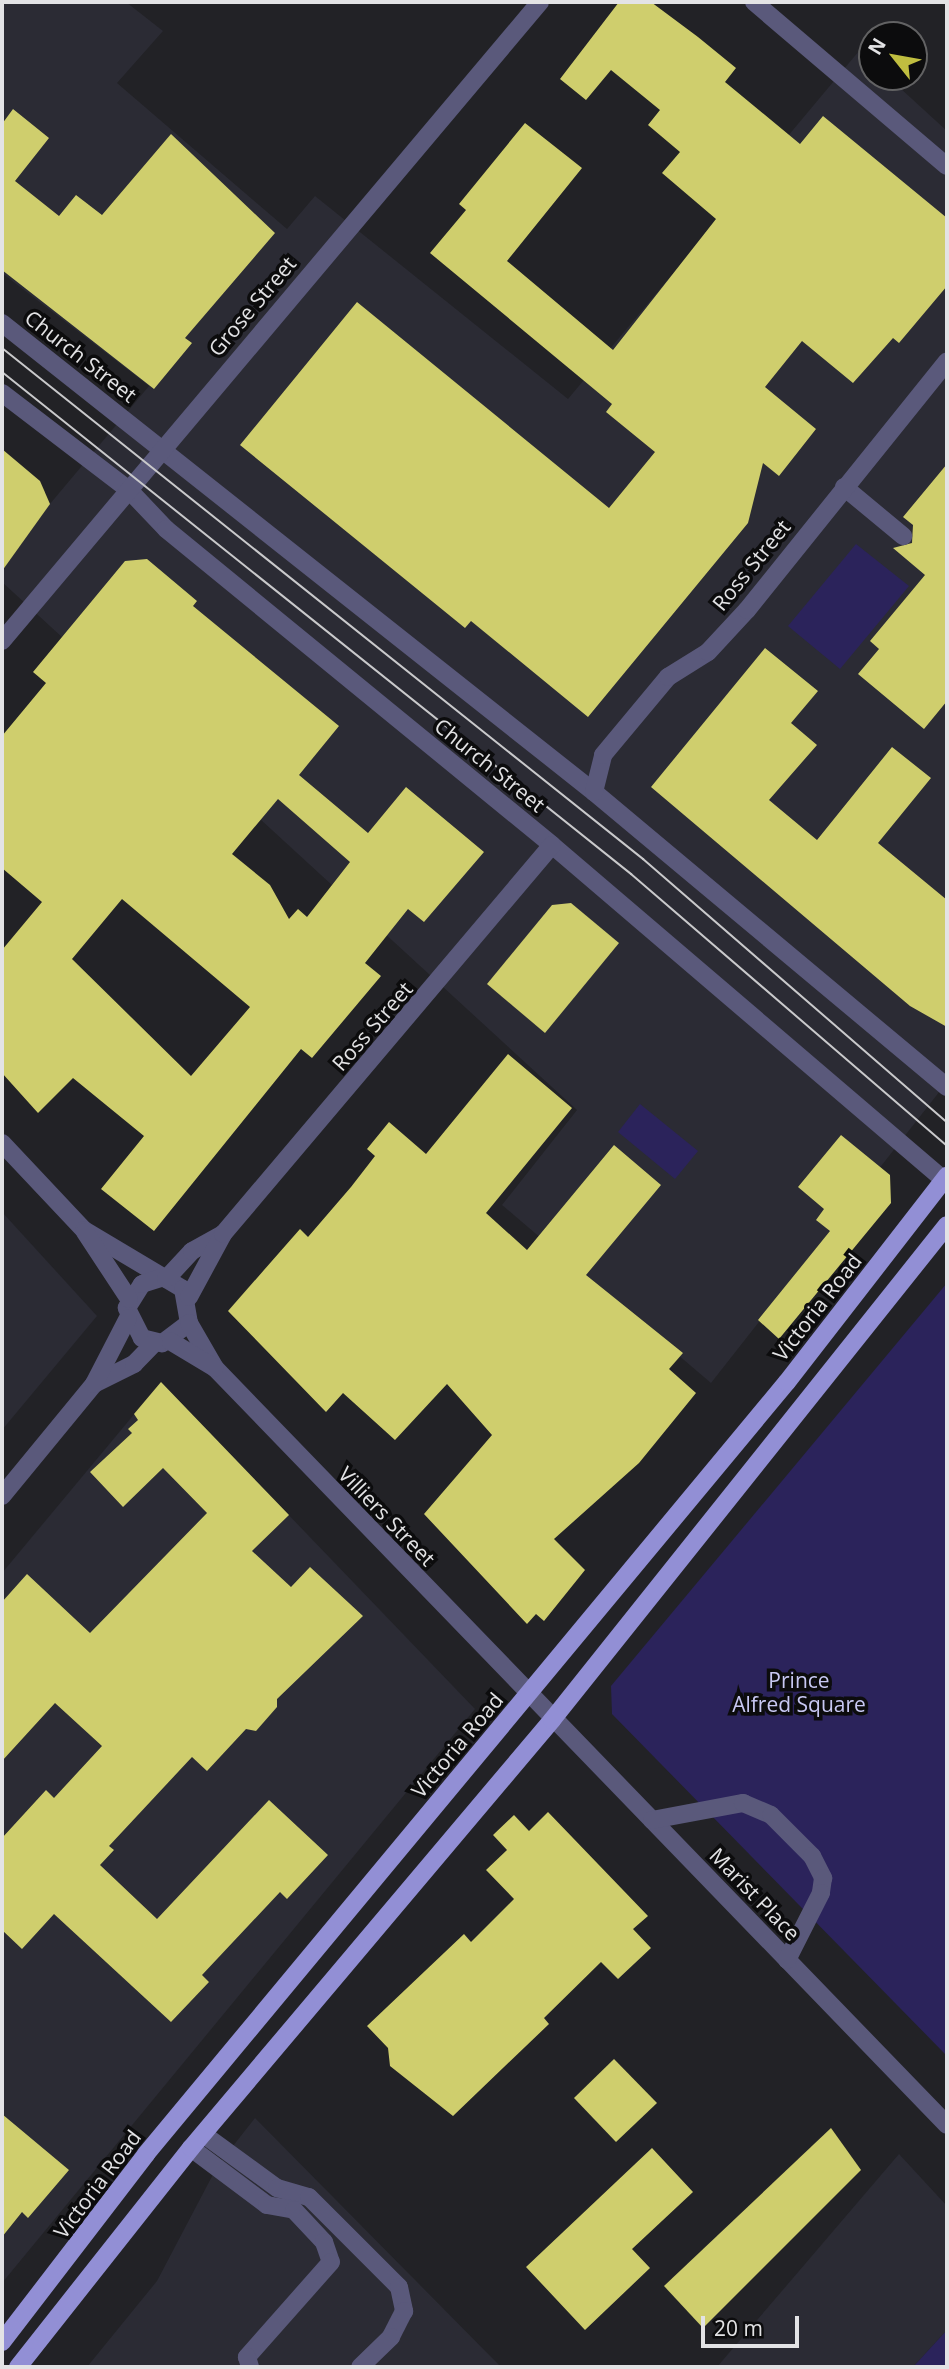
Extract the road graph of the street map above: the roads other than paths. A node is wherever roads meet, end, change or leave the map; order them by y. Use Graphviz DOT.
graph roads {
  1 [pos="540,2"];
  2 [pos="754,2"];
  3 [pos="947,166"];
  4 [pos="2,323"];
  5 [pos="947,361"];
  6 [pos="2,393"];
  7 [pos="162,449"];
  8 [pos="844,487"];
  9 [pos="129,490"];
  10 [pos="903,536"];
  11 [pos="2,641"];
  12 [pos="594,792"];
  13 [pos="552,845"];
  14 [pos="947,1087"];
  15 [pos="2,1143"];
  16 [pos="946,1178"];
  17 [pos="947,1225"];
  18 [pos="84,1230"];
  19 [pos="223,1234"];
  20 [pos="163,1279"];
  21 [pos="189,1297"];
  22 [pos="129,1299"];
  23 [pos="128,1318"];
  24 [pos="190,1323"];
  25 [pos="162,1342"];
  26 [pos="215,1368"];
  27 [pos="94,1384"];
  28 [pos="2,1496"];
  29 [pos="527,1696"];
  30 [pos="552,1720"];
  31 [pos="652,1820"];
  32 [pos="787,1960"];
  33 [pos="947,2125"];
  34 [pos="203,2134"];
  35 [pos="191,2148"];
  36 [pos="362,2251"];
  37 [pos="331,2262"];
  38 [pos="2,2342"];
  39 [pos="18,2367"];
  40 [pos="250,2367"];
  41 [pos="360,2367"];
  1 -- 7 [label="street, Grose Street"];
  2 -- 3 [label="street"];
  4 -- 7 [label="street, Church Street"];
  5 -- 8 [label="street, Ross Street"];
  6 -- 9 [label="street, Church Street"];
  7 -- 9 [label="street, Grose Street"];
  7 -- 12 [label="street, Church Street"];
  8 -- 10 [label="street"];
  8 -- 12 [label="street, Ross Street"];
  9 -- 11 [label="street, Grose Street"];
  9 -- 13 [label="street, Church Street"];
  12 -- 14 [label="street, Church Street"];
  13 -- 16 [label="street, Church Street"];
  13 -- 19 [label="street, Ross Street"];
  15 -- 18 [label="street"];
  16 -- 29 [label="main road, Victoria Road"];
  17 -- 30 [label="main road"];
  18 -- 20 [label="street"];
  18 -- 22 [label="street"];
  19 -- 20 [label="street"];
  19 -- 21 [label="street"];
  20 -- 21 [label="street"];
  20 -- 22 [label="street"];
  21 -- 24 [label="street"];
  22 -- 23 [label="street"];
  23 -- 25 [label="street"];
  23 -- 27 [label="street"];
  24 -- 25 [label="street"];
  24 -- 26 [label="street"];
  25 -- 26 [label="street"];
  25 -- 27 [label="street"];
  26 -- 29 [label="street, Villiers Street"];
  27 -- 28 [label="street"];
  29 -- 30 [label="street, Marist Place"];
  29 -- 38 [label="main road, Victoria Road"];
  30 -- 31 [label="street, Marist Place"];
  30 -- 34 [label="main road"];
  31 -- 32 [label="street, Marist Place"];
  31 -- 32 [label="street"];
  32 -- 33 [label="street, Marist Place"];
  34 -- 35 [label="main road"];
  34 -- 36 [label="street"];
  35 -- 37 [label="street"];
  35 -- 39 [label="main road"];
  36 -- 37 [label="street"];
  36 -- 41 [label="street"];
  37 -- 40 [label="street"];
}
